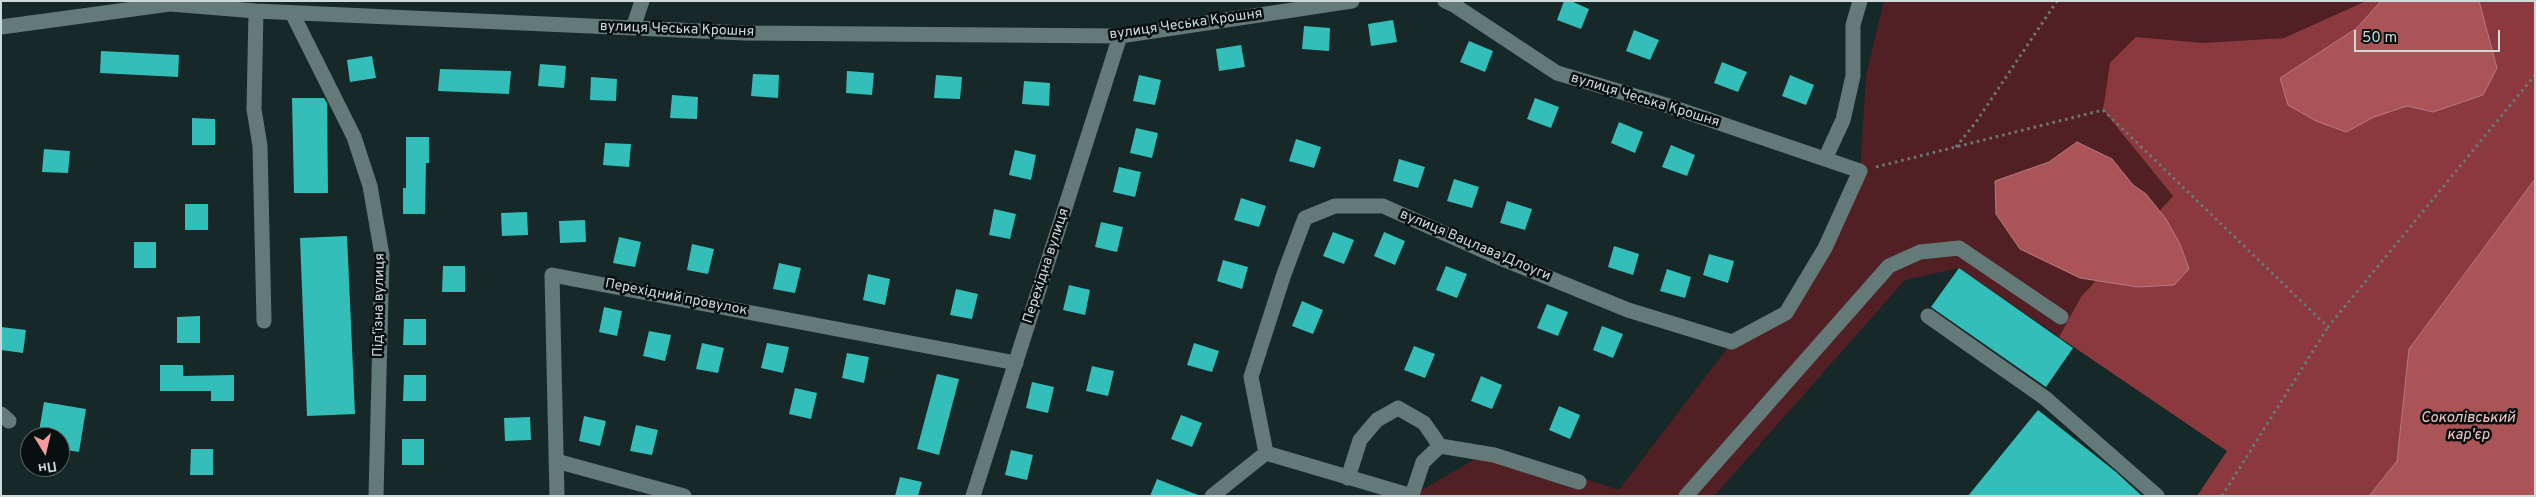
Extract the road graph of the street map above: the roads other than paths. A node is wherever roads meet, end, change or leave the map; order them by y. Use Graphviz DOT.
graph roads {
  1 [pos="642,1"];
  2 [pos="1352,1"];
  3 [pos="1445,1"];
  4 [pos="1860,1"];
  5 [pos="256,11"];
  6 [pos="292,13"];
  7 [pos="1,27"];
  8 [pos="634,28"];
  9 [pos="1120,36"];
  10 [pos="1825,159"];
  11 [pos="1860,171"];
  12 [pos="1928,316"];
  13 [pos="2062,317"];
  14 [pos="264,321"];
  15 [pos="1016,363"];
  16 [pos="1440,446"];
  17 [pos="1266,453"];
  18 [pos="556,461"];
  19 [pos="1348,478"];
  20 [pos="1579,482"];
  21 [pos="376,496"];
  22 [pos="556,496"];
  23 [pos="684,496"];
  24 [pos="973,496"];
  25 [pos="1212,496"];
  26 [pos="1412,496"];
  27 [pos="1686,496"];
  28 [pos="2157,496"];
  1 -- 8 [label="street"];
  2 -- 9 [label="street, вулиця Чеська Крошня"];
  3 -- 10 [label="street, вулиця Чеська Крошня"];
  4 -- 10 [label="street"];
  5 -- 6 [label="street, вулиця Чеська Крошня"];
  5 -- 7 [label="street, вулиця Чеська Крошня"];
  5 -- 14 [label="street"];
  6 -- 8 [label="street, вулиця Чеська Крошня"];
  6 -- 21 [label="street, Підʼїзна вулиця"];
  8 -- 9 [label="street, вулиця Чеська Крошня"];
  9 -- 15 [label="street, Перехідна вулиця"];
  10 -- 11 [label="street, вулиця Чеська Крошня"];
  11 -- 17 [label="street, вулиця Вацлава Длоуги"];
  12 -- 28 [label="street"];
  13 -- 27 [label="street"];
  15 -- 18 [label="street, Перехідний провулок"];
  15 -- 24 [label="street, Перехідна вулиця"];
  16 -- 19 [label="street"];
  16 -- 20 [label="street"];
  16 -- 26 [label="street"];
  17 -- 19 [label="street"];
  17 -- 25 [label="street"];
  18 -- 22 [label="street, Перехідний провулок"];
  18 -- 23 [label="street"];
  19 -- 26 [label="street"];
}
